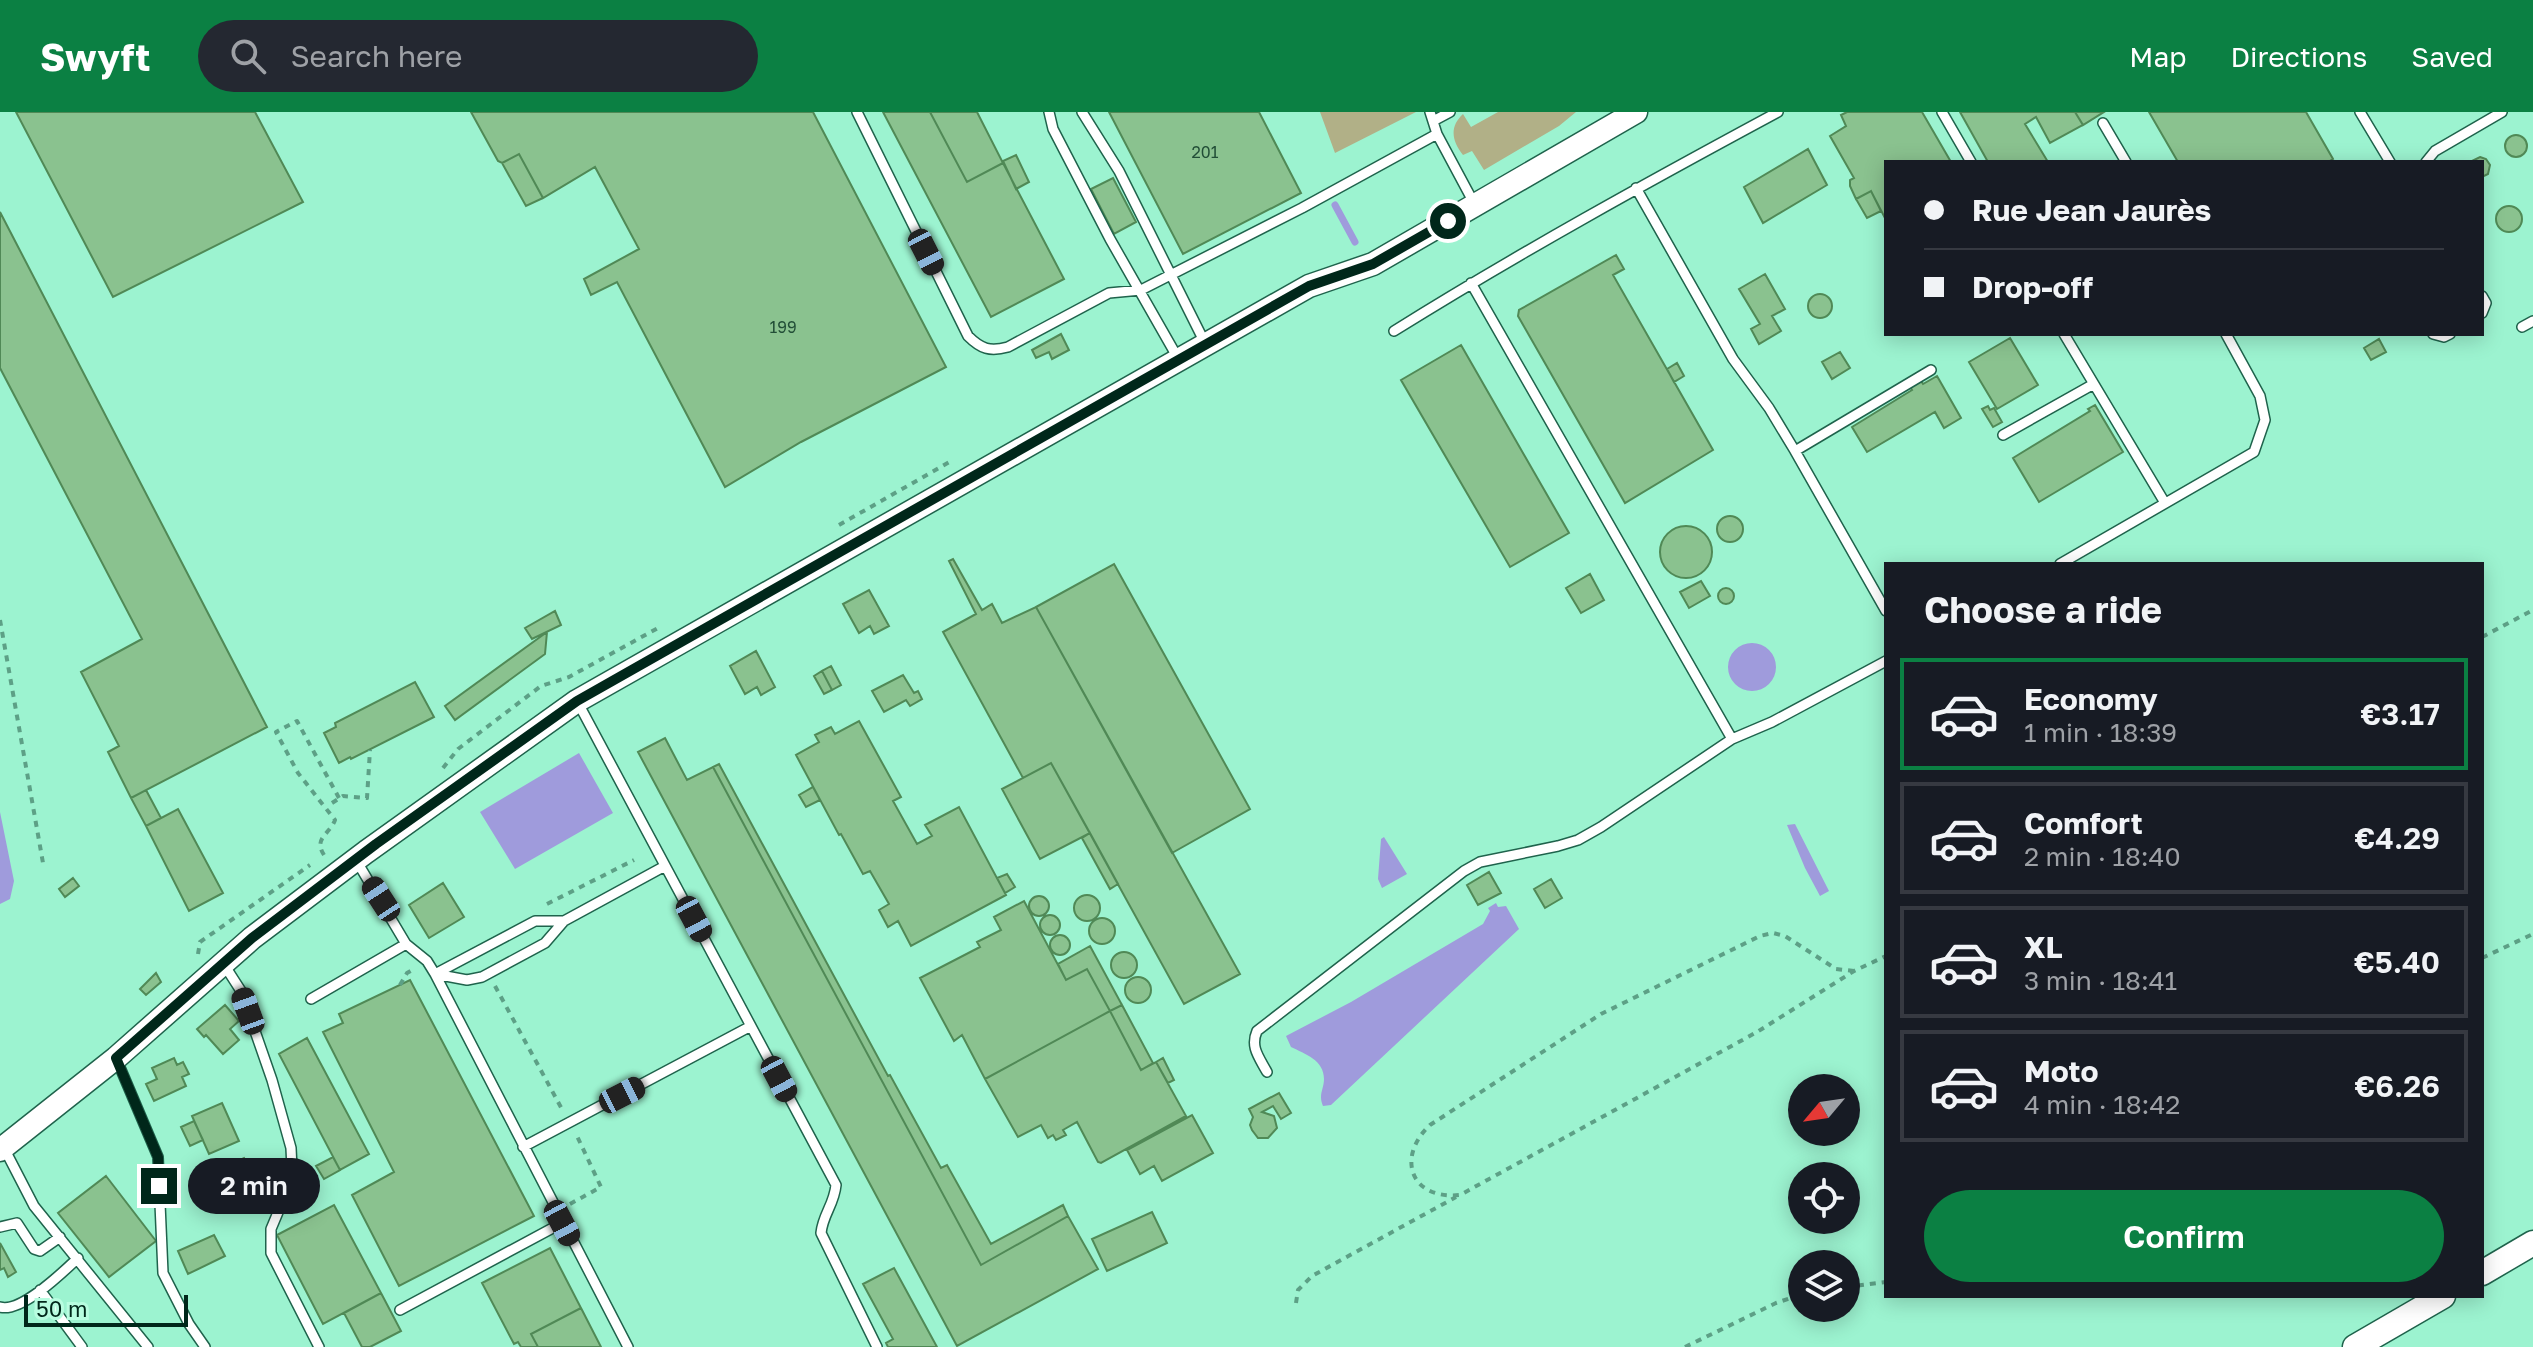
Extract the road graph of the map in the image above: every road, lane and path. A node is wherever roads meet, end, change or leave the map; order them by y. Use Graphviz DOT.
graph roads {
  1 [pos="857,112"];
  2 [pos="1049,112"];
  3 [pos="1082,112"];
  4 [pos="1450,112"];
  5 [pos="1636,112"];
  6 [pos="1778,112"];
  7 [pos="1942,112"];
  8 [pos="2360,112"];
  9 [pos="2502,112"];
  10 [pos="1432,116"];
  11 [pos="2103,123"];
  12 [pos="1437,134"];
  13 [pos="1970,160"];
  14 [pos="2125,160"];
  15 [pos="2389,160"];
  16 [pos="2428,160"];
  17 [pos="1636,188"];
  18 [pos="1475,206"];
  19 [pos="1170,274"];
  20 [pos="1471,283"];
  21 [pos="1141,290"];
  22 [pos="2533,321"];
  23 [pos="2522,327"];
  24 [pos="1394,331"];
  25 [pos="2065,336"];
  26 [pos="2227,336"];
  27 [pos="1207,346"];
  28 [pos="1180,361"];
  29 [pos="1931,370"];
  30 [pos="2092,385"];
  31 [pos="2003,435"];
  32 [pos="1795,451"];
  33 [pos="2165,503"];
  34 [pos="2063,562"];
  35 [pos="1884,607"];
  36 [pos="2533,610"];
  37 [pos="0,620"];
  38 [pos="2484,636"];
  39 [pos="1884,662"];
  40 [pos="577,701"];
  41 [pos="1732,739"];
  42 [pos="370,750"];
  43 [pos="339,798"];
  44 [pos="332,803"];
  45 [pos="324,855"];
  46 [pos="356,860"];
  47 [pos="43,863"];
  48 [pos="665,866"];
  49 [pos="564,921"];
  50 [pos="2533,934"];
  51 [pos="406,944"];
  52 [pos="1884,957"];
  53 [pos="2484,957"];
  54 [pos="223,963"];
  55 [pos="1854,971"];
  56 [pos="435,974"];
  57 [pos="482,977"];
  58 [pos="311,999"];
  59 [pos="751,1026"];
  60 [pos="116,1058"];
  61 [pos="1267,1072"];
  62 [pos="570,1122"];
  63 [pos="523,1147"];
  64 [pos="2,1149"];
  65 [pos="1460,1195"];
  66 [pos="556,1212"];
  67 [pos="562,1223"];
  68 [pos="0,1227"];
  69 [pos="60,1237"];
  70 [pos="2533,1243"];
  71 [pos="78,1258"];
  72 [pos="2484,1272"];
  73 [pos="1884,1282"];
  74 [pos="1860,1285"];
  75 [pos="40,1290"];
  76 [pos="2440,1298"];
  77 [pos="1788,1299"];
  78 [pos="1296,1303"];
  79 [pos="0,1307"];
  80 [pos="400,1310"];
  81 [pos="82,1347"];
  82 [pos="148,1347"];
  83 [pos="205,1347"];
  84 [pos="319,1347"];
  85 [pos="628,1347"];
  86 [pos="877,1347"];
  87 [pos="1685,1347"];
  88 [pos="2355,1347"];
  1 -- 21 [label="lane"];
  2 -- 21 [label="lane"];
  3 -- 19 [label="lane"];
  4 -- 10 [label="lane"];
  5 -- 18 [label="street"];
  6 -- 17 [label="lane"];
  7 -- 13 [label="lane"];
  8 -- 15 [label="lane"];
  9 -- 16 [label="lane"];
  10 -- 12 [label="lane"];
  11 -- 14 [label="lane"];
  12 -- 18 [label="lane"];
  12 -- 19 [label="lane"];
  17 -- 20 [label="lane"];
  17 -- 32 [label="lane"];
  18 -- 27 [label="street"];
  19 -- 21 [label="lane"];
  19 -- 27 [label="lane"];
  20 -- 24 [label="lane"];
  20 -- 41 [label="lane"];
  21 -- 28 [label="lane"];
  22 -- 23 [label="lane"];
  25 -- 30 [label="lane"];
  26 -- 33 [label="lane"];
  27 -- 28 [label="street"];
  28 -- 40 [label="street"];
  29 -- 32 [label="lane"];
  30 -- 31 [label="lane"];
  30 -- 33 [label="lane"];
  32 -- 35 [label="lane"];
  33 -- 34 [label="lane"];
  36 -- 38 [label="path"];
  37 -- 47 [label="path"];
  39 -- 41 [label="lane"];
  40 -- 46 [label="street"];
  40 -- 48 [label="lane"];
  41 -- 61 [label="lane"];
  42 -- 43 [label="path"];
  43 -- 44 [label="path"];
  43 -- 45 [label="path"];
  46 -- 51 [label="lane"];
  46 -- 54 [label="street"];
  48 -- 49 [label="lane"];
  48 -- 59 [label="lane"];
  49 -- 56 [label="lane"];
  49 -- 57 [label="lane"];
  50 -- 53 [label="path"];
  51 -- 56 [label="lane"];
  51 -- 58 [label="lane"];
  52 -- 55 [label="path"];
  54 -- 60 [label="street"];
  54 -- 84 [label="lane"];
  55 -- 65 [label="path"];
  55 -- 65 [label="path"];
  56 -- 57 [label="lane"];
  56 -- 63 [label="lane"];
  57 -- 62 [label="path"];
  59 -- 62 [label="lane"];
  59 -- 86 [label="lane"];
  60 -- 64 [label="street"];
  60 -- 83 [label="lane"];
  62 -- 63 [label="lane"];
  62 -- 66 [label="path"];
  63 -- 66 [label="lane"];
  64 -- 69 [label="lane"];
  65 -- 78 [label="path"];
  66 -- 67 [label="lane"];
  67 -- 80 [label="lane"];
  67 -- 85 [label="lane"];
  68 -- 69 [label="lane"];
  69 -- 71 [label="lane"];
  70 -- 72 [label="main road"];
  71 -- 75 [label="lane"];
  71 -- 82 [label="lane"];
  73 -- 74 [label="path"];
  75 -- 79 [label="lane"];
  75 -- 81 [label="lane"];
  76 -- 88 [label="main road"];
  77 -- 87 [label="path"];
}
